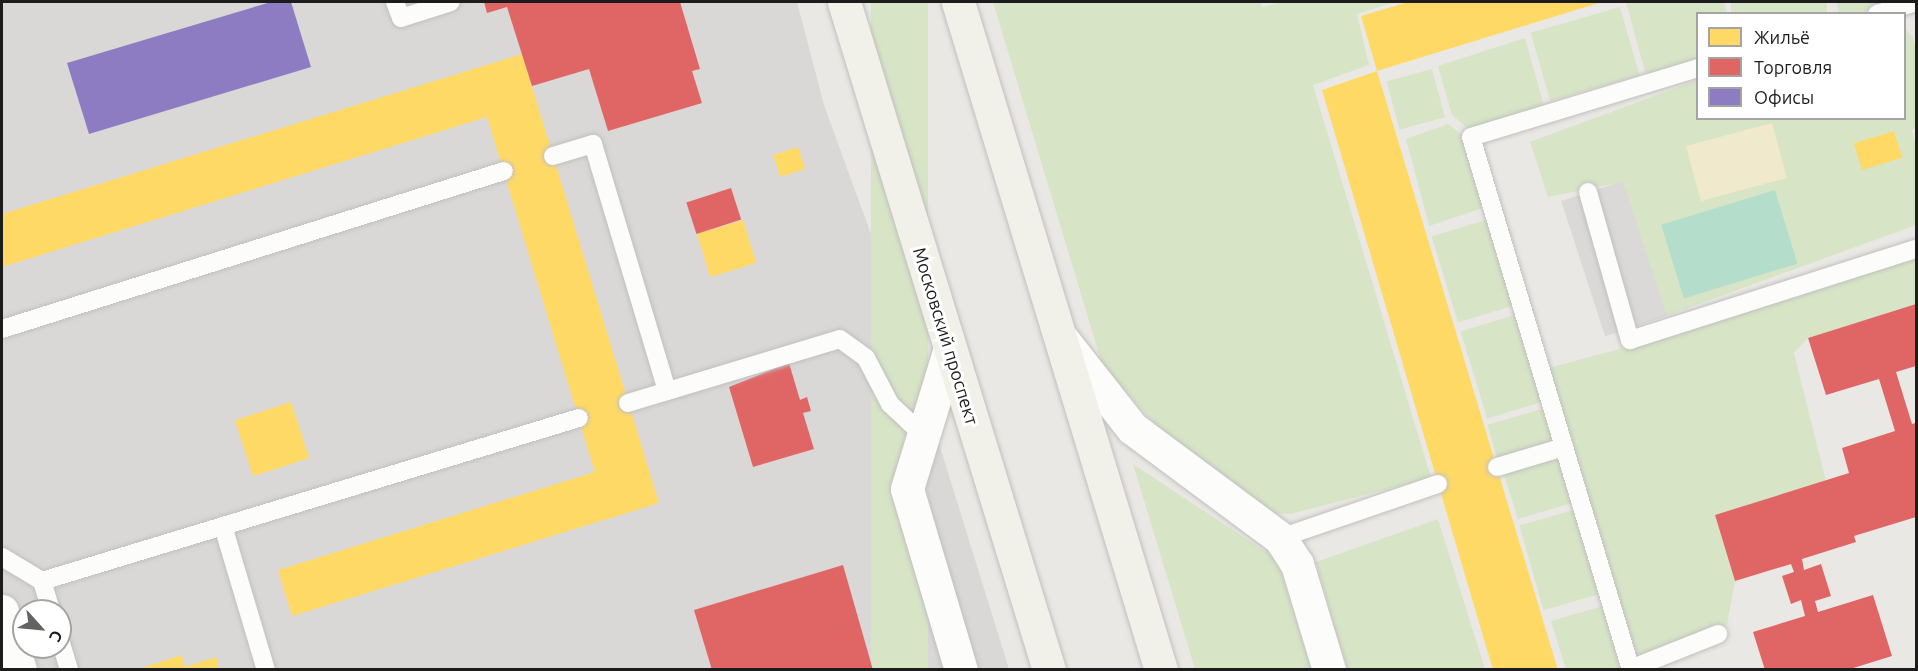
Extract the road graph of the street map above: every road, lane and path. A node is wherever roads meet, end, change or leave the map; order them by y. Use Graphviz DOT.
graph roads {
  1 [pos="395,2"];
  2 [pos="451,2"];
  3 [pos="844,2"];
  4 [pos="958,2"];
  5 [pos="1915,7"];
  6 [pos="1888,12"];
  7 [pos="1696,69"];
  8 [pos="553,156"];
  9 [pos="504,171"];
  10 [pos="1588,192"];
  11 [pos="1917,249"];
  12 [pos="2,329"];
  13 [pos="1060,336"];
  14 [pos="950,348"];
  15 [pos="667,391"];
  16 [pos="628,403"];
  17 [pos="579,418"];
  18 [pos="923,435"];
  19 [pos="1564,447"];
  20 [pos="1497,467"];
  21 [pos="1438,484"];
  22 [pos="223,526"];
  23 [pos="1280,538"];
  24 [pos="2,557"];
  25 [pos="42,581"];
  26 [pos="47,599"];
  27 [pos="2,611"];
  28 [pos="1718,634"];
  29 [pos="20,669"];
  30 [pos="266,669"];
  31 [pos="961,669"];
  32 [pos="1049,669"];
  33 [pos="1161,669"];
  34 [pos="1329,669"];
  35 [pos="1630,669"];
  1 -- 2 [label="lane"];
  3 -- 14 [label="main road, Московский проспект"];
  4 -- 13 [label="main road"];
  5 -- 6 [label="lane"];
  7 -- 19 [label="lane"];
  8 -- 15 [label="lane"];
  9 -- 12 [label="lane"];
  10 -- 11 [label="lane"];
  13 -- 23 [label="street"];
  13 -- 33 [label="main road"];
  14 -- 18 [label="street"];
  14 -- 32 [label="main road, Московский проспект"];
  15 -- 16 [label="lane"];
  15 -- 18 [label="lane"];
  17 -- 22 [label="lane"];
  18 -- 31 [label="street"];
  19 -- 20 [label="lane"];
  19 -- 35 [label="lane"];
  21 -- 23 [label="lane"];
  22 -- 25 [label="lane"];
  22 -- 30 [label="lane"];
  23 -- 34 [label="street"];
  24 -- 25 [label="lane"];
  25 -- 26 [label="lane"];
  27 -- 29 [label="street"];
  28 -- 35 [label="lane"];
}
